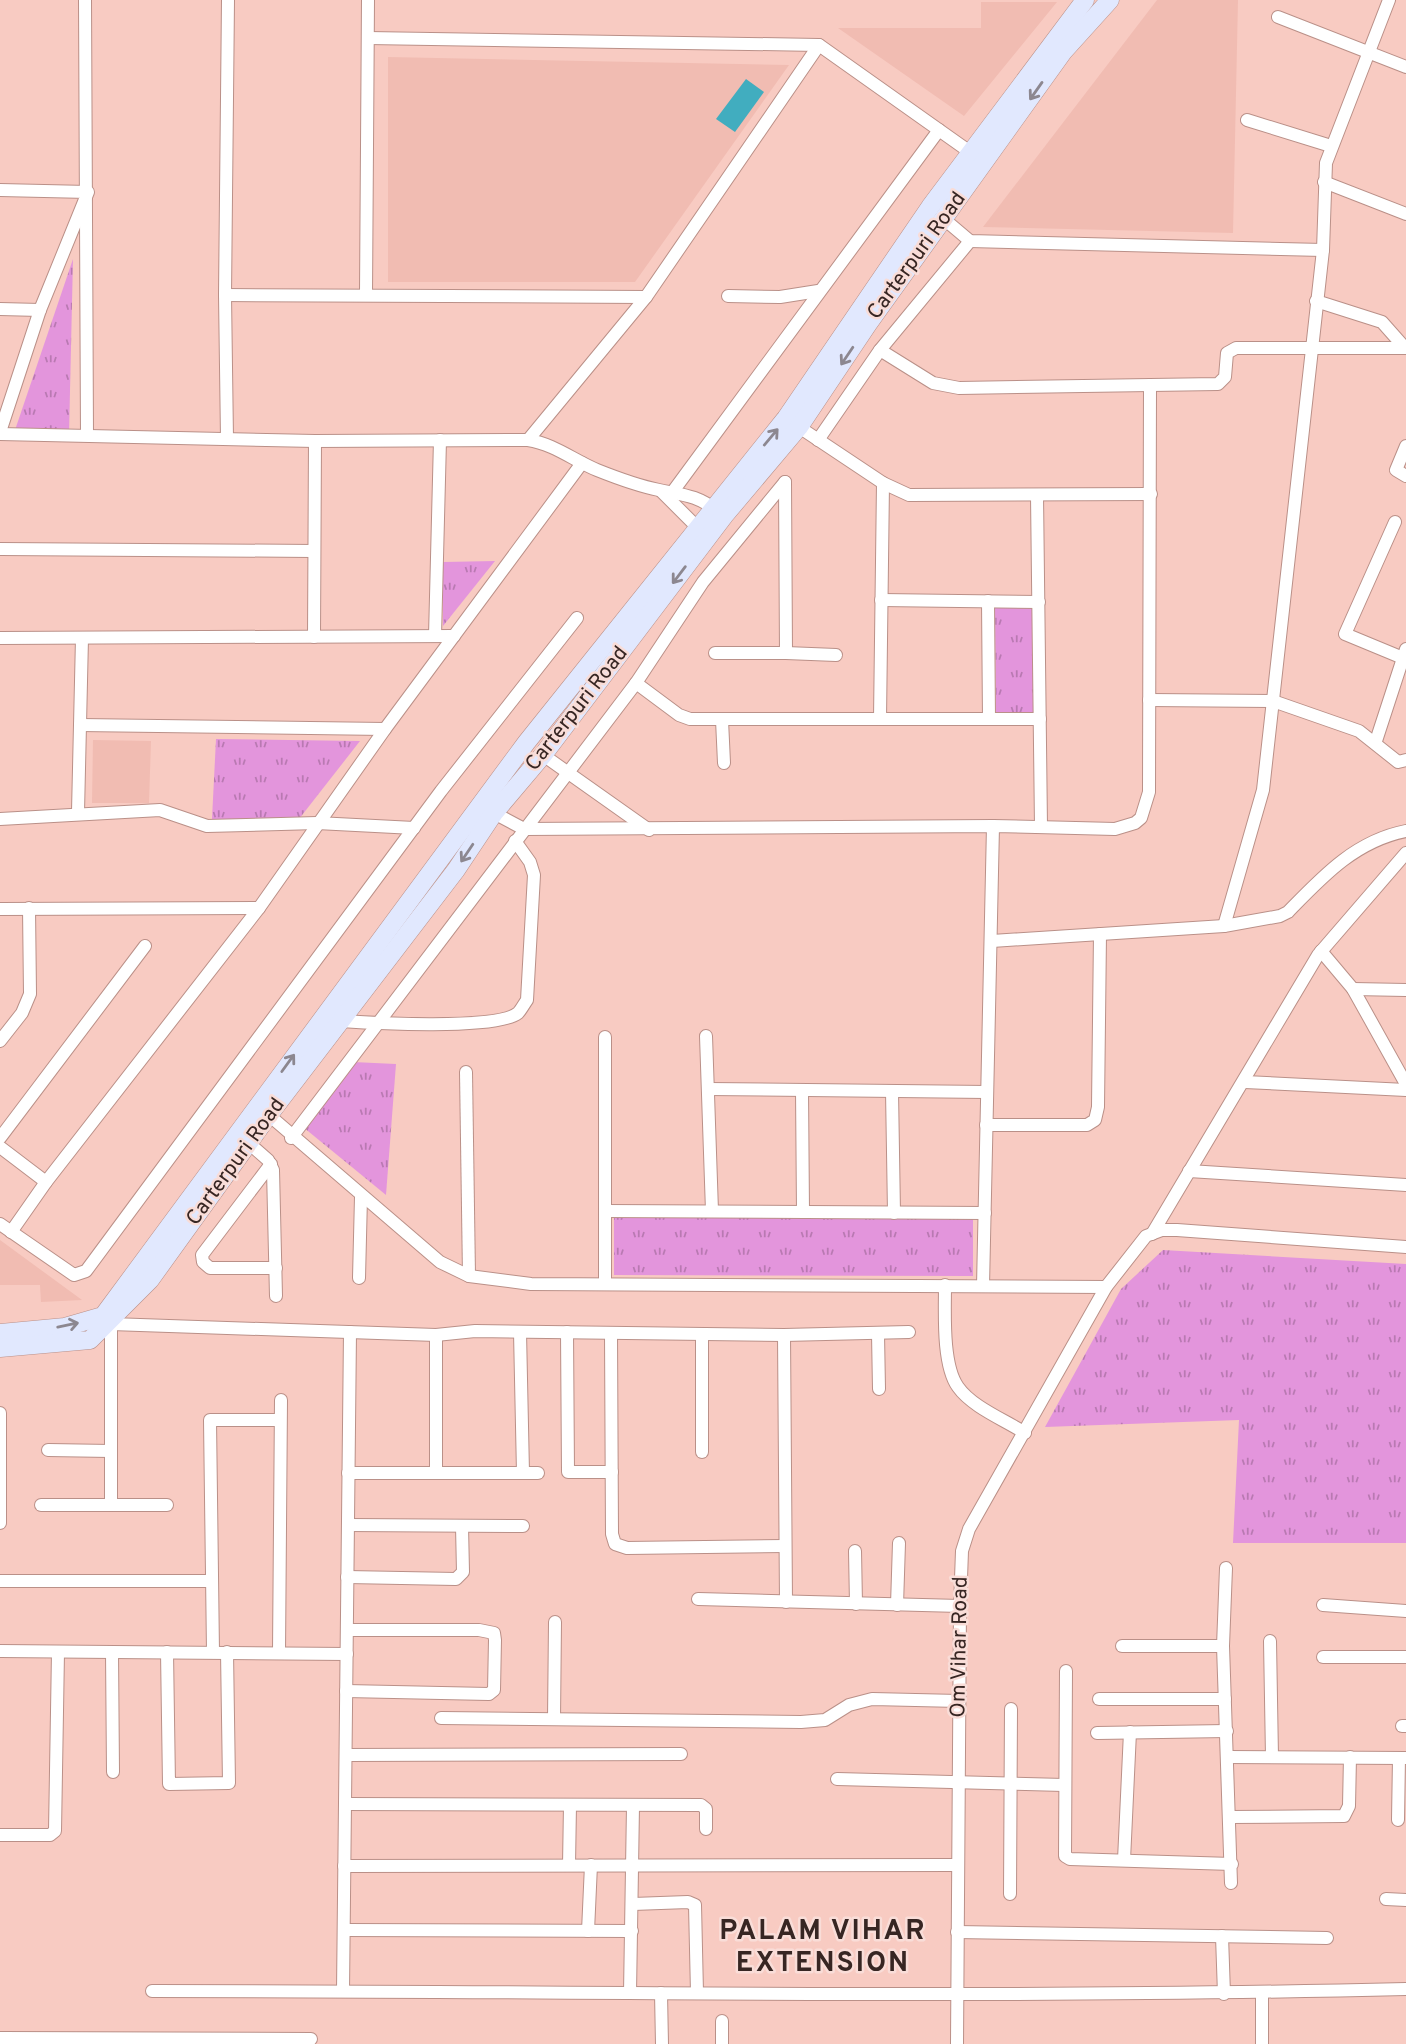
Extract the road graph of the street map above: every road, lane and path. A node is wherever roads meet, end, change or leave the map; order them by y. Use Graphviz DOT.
graph roads {
  1 [pos="85,0"];
  2 [pos="228,0"];
  3 [pos="368,0"];
  4 [pos="1085,0"];
  5 [pos="1110,0"];
  6 [pos="1389,0"];
  7 [pos="1278,17"];
  8 [pos="368,38"];
  9 [pos="819,45"];
  10 [pos="1367,52"];
  11 [pos="1406,68"];
  12 [pos="1247,120"];
  13 [pos="939,130"];
  14 [pos="1331,146"];
  15 [pos="970,152"];
  16 [pos="1324,182"];
  17 [pos="0,190"];
  18 [pos="88,192"];
  19 [pos="1406,214"];
  20 [pos="944,219"];
  21 [pos="970,241"];
  22 [pos="1323,250"];
  23 [pos="818,291"];
  24 [pos="366,294"];
  25 [pos="225,295"];
  26 [pos="728,296"];
  27 [pos="646,297"];
  28 [pos="1316,301"];
  29 [pos="0,309"];
  30 [pos="40,310"];
  31 [pos="1406,348"];
  32 [pos="880,349"];
  33 [pos="1311,349"];
  34 [pos="1150,385"];
  35 [pos="799,427"];
  36 [pos="0,433"];
  37 [pos="87,435"];
  38 [pos="228,439"];
  39 [pos="440,440"];
  40 [pos="528,440"];
  41 [pos="818,440"];
  42 [pos="315,441"];
  43 [pos="1406,446"];
  44 [pos="582,463"];
  45 [pos="764,465"];
  46 [pos="1406,476"];
  47 [pos="785,482"];
  48 [pos="883,483"];
  49 [pos="667,491"];
  50 [pos="1151,494"];
  51 [pos="1037,495"];
  52 [pos="718,511"];
  53 [pos="1395,522"];
  54 [pos="702,532"];
  55 [pos="0,549"];
  56 [pos="314,551"];
  57 [pos="881,600"];
  58 [pos="988,601"];
  59 [pos="1039,601"];
  60 [pos="577,618"];
  61 [pos="435,636"];
  62 [pos="454,636"];
  63 [pos="314,637"];
  64 [pos="0,638"];
  65 [pos="82,638"];
  66 [pos="715,653"];
  67 [pos="786,653"];
  68 [pos="1404,654"];
  69 [pos="836,655"];
  70 [pos="636,683"];
  71 [pos="1149,700"];
  72 [pos="1273,701"];
  73 [pos="880,719"];
  74 [pos="989,719"];
  75 [pos="1040,719"];
  76 [pos="722,720"];
  77 [pos="80,726"];
  78 [pos="385,729"];
  79 [pos="1376,741"];
  80 [pos="543,755"];
  81 [pos="1406,760"];
  82 [pos="724,763"];
  83 [pos="569,773"];
  84 [pos="78,812"];
  85 [pos="494,813"];
  86 [pos="0,819"];
  87 [pos="317,823"];
  88 [pos="993,826"];
  89 [pos="1041,827"];
  90 [pos="414,828"];
  91 [pos="524,829"];
  92 [pos="649,831"];
  93 [pos="1406,831"];
  94 [pos="515,841"];
  95 [pos="1406,853"];
  96 [pos="29,908"];
  97 [pos="260,908"];
  98 [pos="0,909"];
  99 [pos="1224,926"];
  100 [pos="1100,934"];
  101 [pos="992,941"];
  102 [pos="145,946"];
  103 [pos="1321,951"];
  104 [pos="1353,989"];
  105 [pos="1406,990"];
  106 [pos="341,1021"];
  107 [pos="377,1023"];
  108 [pos="6,1024"];
  109 [pos="706,1036"];
  110 [pos="605,1037"];
  111 [pos="0,1041"];
  112 [pos="466,1072"];
  113 [pos="1245,1082"];
  114 [pos="1406,1084"];
  115 [pos="708,1089"];
  116 [pos="802,1090"];
  117 [pos="1406,1090"];
  118 [pos="892,1091"];
  119 [pos="987,1092"];
  120 [pos="262,1110"];
  121 [pos="986,1125"];
  122 [pos="0,1138"];
  123 [pos="243,1138"];
  124 [pos="291,1138"];
  125 [pos="0,1147"];
  126 [pos="271,1164"];
  127 [pos="1189,1171"];
  128 [pos="46,1182"];
  129 [pos="1406,1185"];
  130 [pos="361,1197"];
  131 [pos="605,1211"];
  132 [pos="712,1211"];
  133 [pos="803,1212"];
  134 [pos="894,1213"];
  135 [pos="985,1213"];
  136 [pos="5,1228"];
  137 [pos="1153,1234"];
  138 [pos="1406,1247"];
  139 [pos="275,1268"];
  140 [pos="469,1276"];
  141 [pos="359,1278"];
  142 [pos="605,1282"];
  143 [pos="944,1286"];
  144 [pos="983,1286"];
  145 [pos="1106,1287"];
  146 [pos="276,1296"];
  147 [pos="108,1321"];
  148 [pos="350,1332"];
  149 [pos="520,1332"];
  150 [pos="567,1332"];
  151 [pos="909,1332"];
  152 [pos="0,1333"];
  153 [pos="611,1333"];
  154 [pos="702,1334"];
  155 [pos="878,1334"];
  156 [pos="436,1335"];
  157 [pos="784,1335"];
  158 [pos="0,1348"];
  159 [pos="878,1389"];
  160 [pos="281,1400"];
  161 [pos="0,1413"];
  162 [pos="280,1420"];
  163 [pos="1025,1433"];
  164 [pos="48,1450"];
  165 [pos="111,1451"];
  166 [pos="702,1452"];
  167 [pos="612,1472"];
  168 [pos="348,1473"];
  169 [pos="523,1473"];
  170 [pos="538,1473"];
  171 [pos="436,1474"];
  172 [pos="41,1505"];
  173 [pos="111,1505"];
  174 [pos="167,1505"];
  175 [pos="0,1524"];
  176 [pos="348,1525"];
  177 [pos="462,1526"];
  178 [pos="523,1526"];
  179 [pos="899,1543"];
  180 [pos="785,1546"];
  181 [pos="855,1552"];
  182 [pos="1226,1568"];
  183 [pos="347,1577"];
  184 [pos="0,1581"];
  185 [pos="212,1581"];
  186 [pos="698,1599"];
  187 [pos="786,1602"];
  188 [pos="856,1604"];
  189 [pos="897,1605"];
  190 [pos="1323,1605"];
  191 [pos="960,1606"];
  192 [pos="1406,1611"];
  193 [pos="555,1622"];
  194 [pos="347,1630"];
  195 [pos="1270,1641"];
  196 [pos="1122,1646"];
  197 [pos="1223,1646"];
  198 [pos="0,1651"];
  199 [pos="58,1652"];
  200 [pos="112,1652"];
  201 [pos="167,1652"];
  202 [pos="213,1652"];
  203 [pos="228,1652"];
  204 [pos="279,1653"];
  205 [pos="346,1654"];
  206 [pos="1323,1657"];
  207 [pos="1406,1657"];
  208 [pos="1066,1671"];
  209 [pos="346,1691"];
  210 [pos="1099,1699"];
  211 [pos="1225,1699"];
  212 [pos="959,1701"];
  213 [pos="1011,1709"];
  214 [pos="441,1718"];
  215 [pos="554,1719"];
  216 [pos="1227,1731"];
  217 [pos="1130,1732"];
  218 [pos="1097,1733"];
  219 [pos="681,1754"];
  220 [pos="346,1755"];
  221 [pos="1228,1757"];
  222 [pos="1272,1757"];
  223 [pos="1350,1757"];
  224 [pos="1403,1758"];
  225 [pos="113,1772"];
  226 [pos="837,1779"];
  227 [pos="959,1782"];
  228 [pos="1011,1783"];
  229 [pos="1064,1784"];
  230 [pos="345,1804"];
  231 [pos="570,1805"];
  232 [pos="632,1806"];
  233 [pos="1230,1817"];
  234 [pos="1398,1820"];
  235 [pos="706,1829"];
  236 [pos="0,1835"];
  237 [pos="1124,1860"];
  238 [pos="1232,1864"];
  239 [pos="569,1865"];
  240 [pos="591,1865"];
  241 [pos="633,1865"];
  242 [pos="958,1865"];
  243 [pos="344,1866"];
  244 [pos="1231,1883"];
  245 [pos="1010,1894"];
  246 [pos="1386,1899"];
  247 [pos="1406,1900"];
  248 [pos="632,1904"];
  249 [pos="344,1930"];
  250 [pos="588,1931"];
  251 [pos="632,1931"];
  252 [pos="957,1933"];
  253 [pos="1222,1936"];
  254 [pos="1327,1938"];
  255 [pos="1406,1989"];
  256 [pos="152,1991"];
  257 [pos="343,1991"];
  258 [pos="630,1993"];
  259 [pos="661,1993"];
  260 [pos="697,1993"];
  261 [pos="1262,1993"];
  262 [pos="956,1994"];
  263 [pos="1224,1994"];
  264 [pos="722,2021"];
  265 [pos="0,2038"];
  266 [pos="312,2039"];
  267 [pos="276,2041"];
  268 [pos="662,2044"];
  269 [pos="722,2044"];
  270 [pos="957,2044"];
  271 [pos="1262,2044"];
  1 -- 18 [label="street"];
  2 -- 25 [label="street"];
  3 -- 8 [label="street"];
  4 -- 15 [label="main road, Carterpuri Road"];
  5 -- 20 [label="main road, Carterpuri Road, one-way"];
  6 -- 10 [label="street"];
  7 -- 10 [label="street"];
  8 -- 9 [label="street"];
  8 -- 24 [label="street"];
  9 -- 13 [label="street"];
  9 -- 27 [label="street"];
  10 -- 11 [label="street"];
  10 -- 14 [label="street"];
  12 -- 14 [label="street"];
  13 -- 15 [label="street"];
  13 -- 23 [label="street"];
  14 -- 16 [label="street"];
  52 -- 15 [label="main road, Carterpuri Road, one-way"];
  16 -- 19 [label="street"];
  16 -- 22 [label="street"];
  17 -- 18 [label="street"];
  18 -- 30 [label="street"];
  18 -- 37 [label="street"];
  20 -- 21 [label="street"];
  20 -- 35 [label="main road, Carterpuri Road, one-way"];
  21 -- 22 [label="street"];
  21 -- 32 [label="street"];
  22 -- 28 [label="street"];
  23 -- 26 [label="street"];
  23 -- 49 [label="street"];
  24 -- 25 [label="street"];
  24 -- 27 [label="street"];
  25 -- 38 [label="street"];
  27 -- 40 [label="street"];
  28 -- 31 [label="street"];
  28 -- 33 [label="street"];
  29 -- 30 [label="street"];
  30 -- 36 [label="street"];
  31 -- 33 [label="street"];
  32 -- 34 [label="street"];
  32 -- 41 [label="street"];
  33 -- 34 [label="street"];
  33 -- 72 [label="street"];
  34 -- 50 [label="street"];
  35 -- 41 [label="street"];
  35 -- 45 [label="main road, Carterpuri Road"];
  36 -- 37 [label="street"];
  37 -- 38 [label="street"];
  38 -- 42 [label="street"];
  39 -- 40 [label="street"];
  39 -- 42 [label="street"];
  39 -- 61 [label="street"];
  40 -- 44 [label="street"];
  41 -- 48 [label="street"];
  42 -- 56 [label="street"];
  43 -- 46 [label="street"];
  44 -- 49 [label="street"];
  44 -- 62 [label="street"];
  45 -- 47 [label="street"];
  45 -- 52 [label="main road, Carterpuri Road"];
  47 -- 67 [label="street"];
  47 -- 70 [label="street"];
  48 -- 51 [label="street"];
  48 -- 57 [label="street"];
  49 -- 52 [label="street"];
  49 -- 54 [label="street"];
  50 -- 51 [label="street"];
  50 -- 71 [label="street"];
  51 -- 59 [label="street"];
  52 -- 54 [label="main road, Carterpuri Road"];
  53 -- 68 [label="street"];
  54 -- 80 [label="main road, Carterpuri Road, one-way"];
  120 -- 54 [label="main road, Carterpuri Road, one-way"];
  55 -- 56 [label="street"];
  56 -- 63 [label="street"];
  57 -- 58 [label="street"];
  57 -- 73 [label="street"];
  58 -- 59 [label="street"];
  58 -- 74 [label="street"];
  59 -- 75 [label="street"];
  60 -- 90 [label="street"];
  61 -- 62 [label="street"];
  61 -- 63 [label="street"];
  62 -- 78 [label="street"];
  63 -- 65 [label="street"];
  64 -- 65 [label="street"];
  65 -- 77 [label="street"];
  66 -- 67 [label="street"];
  67 -- 69 [label="street"];
  68 -- 79 [label="street"];
  70 -- 76 [label="street"];
  70 -- 83 [label="street"];
  71 -- 72 [label="street"];
  71 -- 89 [label="street"];
  72 -- 79 [label="street"];
  72 -- 99 [label="street"];
  73 -- 74 [label="street"];
  73 -- 76 [label="street"];
  74 -- 75 [label="street"];
  75 -- 89 [label="street"];
  76 -- 82 [label="street"];
  77 -- 78 [label="street"];
  77 -- 84 [label="street"];
  78 -- 87 [label="street"];
  79 -- 81 [label="street"];
  80 -- 83 [label="street"];
  80 -- 85 [label="main road, Carterpuri Road"];
  83 -- 91 [label="street"];
  83 -- 92 [label="street"];
  84 -- 86 [label="street"];
  84 -- 87 [label="street"];
  85 -- 91 [label="street"];
  85 -- 106 [label="main road, Carterpuri Road, one-way"];
  87 -- 90 [label="street"];
  87 -- 97 [label="street"];
  88 -- 89 [label="street"];
  88 -- 92 [label="street"];
  88 -- 101 [label="street"];
  90 -- 136 [label="street"];
  91 -- 92 [label="street"];
  91 -- 94 [label="street"];
  93 -- 99 [label="street"];
  94 -- 107 [label="street"];
  94 -- 107 [label="street"];
  95 -- 103 [label="street, Om Vihar Road"];
  96 -- 97 [label="street"];
  96 -- 98 [label="street"];
  96 -- 108 [label="street"];
  97 -- 128 [label="street"];
  99 -- 100 [label="street"];
  100 -- 101 [label="street"];
  100 -- 121 [label="street"];
  101 -- 119 [label="street"];
  102 -- 122 [label="street"];
  103 -- 104 [label="street"];
  103 -- 113 [label="street, Om Vihar Road"];
  104 -- 105 [label="street"];
  104 -- 114 [label="street"];
  106 -- 107 [label="street"];
  106 -- 120 [label="main road, Carterpuri Road"];
  107 -- 124 [label="street"];
  108 -- 111 [label="street"];
  109 -- 115 [label="street"];
  110 -- 131 [label="street"];
  112 -- 140 [label="street"];
  113 -- 117 [label="street"];
  113 -- 127 [label="street, Om Vihar Road"];
  115 -- 116 [label="street"];
  115 -- 132 [label="street"];
  116 -- 118 [label="street"];
  116 -- 133 [label="street"];
  118 -- 119 [label="street"];
  118 -- 134 [label="street"];
  119 -- 121 [label="street"];
  120 -- 123 [label="main road, Carterpuri Road"];
  120 -- 124 [label="street"];
  121 -- 135 [label="street"];
  123 -- 126 [label="street"];
  123 -- 147 [label="main road, Carterpuri Road"];
  124 -- 130 [label="street"];
  125 -- 128 [label="street"];
  126 -- 139 [label="street"];
  126 -- 139 [label="street"];
  127 -- 129 [label="street"];
  127 -- 137 [label="street, Om Vihar Road"];
  128 -- 136 [label="street"];
  130 -- 140 [label="street"];
  130 -- 141 [label="street"];
  131 -- 132 [label="street"];
  131 -- 142 [label="street"];
  132 -- 133 [label="street"];
  133 -- 134 [label="street"];
  134 -- 135 [label="street"];
  135 -- 144 [label="street"];
  137 -- 138 [label="street"];
  137 -- 145 [label="street, Om Vihar Road"];
  139 -- 146 [label="street"];
  140 -- 142 [label="street"];
  142 -- 143 [label="street"];
  143 -- 144 [label="street"];
  143 -- 163 [label="street"];
  144 -- 145 [label="street"];
  145 -- 163 [label="street, Om Vihar Road"];
  147 -- 148 [label="street"];
  152 -- 147 [label="main road, one-way"];
  147 -- 158 [label="main road, Carterpuri Road"];
  147 -- 165 [label="street"];
  148 -- 156 [label="street"];
  148 -- 168 [label="street"];
  149 -- 150 [label="street"];
  149 -- 156 [label="street"];
  149 -- 169 [label="street"];
  150 -- 153 [label="street"];
  150 -- 167 [label="street"];
  151 -- 155 [label="street"];
  153 -- 154 [label="street"];
  153 -- 167 [label="street"];
  154 -- 157 [label="street"];
  154 -- 166 [label="street"];
  155 -- 157 [label="street"];
  155 -- 159 [label="street"];
  156 -- 171 [label="street"];
  157 -- 180 [label="street"];
  160 -- 162 [label="street"];
  161 -- 175 [label="street"];
  162 -- 185 [label="street"];
  162 -- 204 [label="street"];
  163 -- 191 [label="street, Om Vihar Road"];
  164 -- 165 [label="street"];
  165 -- 173 [label="street"];
  167 -- 180 [label="street"];
  168 -- 171 [label="street"];
  168 -- 176 [label="street"];
  169 -- 170 [label="street"];
  169 -- 171 [label="street"];
  172 -- 173 [label="street"];
  173 -- 174 [label="street"];
  176 -- 177 [label="street"];
  176 -- 183 [label="street"];
  177 -- 178 [label="street"];
  177 -- 183 [label="street"];
  179 -- 189 [label="street"];
  180 -- 187 [label="street"];
  181 -- 188 [label="street"];
  182 -- 197 [label="street"];
  183 -- 194 [label="street"];
  184 -- 185 [label="street"];
  185 -- 202 [label="street"];
  186 -- 187 [label="street"];
  187 -- 188 [label="street"];
  188 -- 189 [label="street"];
  189 -- 191 [label="street"];
  190 -- 192 [label="street"];
  191 -- 212 [label="street, Om Vihar Road"];
  193 -- 215 [label="street"];
  194 -- 205 [label="street"];
  194 -- 209 [label="street"];
  195 -- 222 [label="street"];
  196 -- 197 [label="street"];
  197 -- 211 [label="street"];
  198 -- 199 [label="street"];
  199 -- 200 [label="street"];
  199 -- 236 [label="street"];
  200 -- 201 [label="street"];
  200 -- 225 [label="street"];
  201 -- 202 [label="street"];
  201 -- 203 [label="street"];
  202 -- 203 [label="street"];
  203 -- 204 [label="street"];
  204 -- 205 [label="street"];
  205 -- 209 [label="street"];
  206 -- 207 [label="street"];
  208 -- 229 [label="street"];
  209 -- 220 [label="street"];
  210 -- 211 [label="street"];
  211 -- 216 [label="street"];
  212 -- 215 [label="street"];
  212 -- 227 [label="street, Om Vihar Road"];
  213 -- 228 [label="street"];
  214 -- 215 [label="street"];
  216 -- 217 [label="street"];
  216 -- 221 [label="street"];
  217 -- 218 [label="street"];
  217 -- 237 [label="street"];
  219 -- 220 [label="street"];
  220 -- 230 [label="street"];
  221 -- 222 [label="street"];
  221 -- 233 [label="street"];
  222 -- 223 [label="street"];
  223 -- 224 [label="street"];
  223 -- 233 [label="street"];
  224 -- 234 [label="street"];
  226 -- 227 [label="street"];
  227 -- 228 [label="street"];
  227 -- 242 [label="street, Om Vihar Road"];
  228 -- 229 [label="street"];
  228 -- 245 [label="street"];
  229 -- 237 [label="street"];
  230 -- 231 [label="street"];
  230 -- 243 [label="street"];
  231 -- 232 [label="street"];
  231 -- 239 [label="street"];
  232 -- 235 [label="street"];
  232 -- 241 [label="street"];
  233 -- 238 [label="street"];
  237 -- 238 [label="street"];
  238 -- 244 [label="street"];
  239 -- 240 [label="street"];
  239 -- 243 [label="street"];
  240 -- 241 [label="street"];
  240 -- 250 [label="street"];
  241 -- 242 [label="street"];
  241 -- 248 [label="street"];
  242 -- 252 [label="street, Om Vihar Road"];
  243 -- 249 [label="street"];
  246 -- 247 [label="street"];
  248 -- 251 [label="street"];
  248 -- 260 [label="street"];
  249 -- 250 [label="street"];
  249 -- 257 [label="street"];
  250 -- 251 [label="street"];
  251 -- 258 [label="street"];
  252 -- 253 [label="street"];
  252 -- 262 [label="street, Om Vihar Road"];
  253 -- 254 [label="street"];
  253 -- 263 [label="street"];
  255 -- 261 [label="street"];
  256 -- 257 [label="street"];
  257 -- 258 [label="street"];
  258 -- 259 [label="street"];
  259 -- 260 [label="street"];
  259 -- 268 [label="street"];
  260 -- 262 [label="street"];
  261 -- 263 [label="street"];
  261 -- 271 [label="street"];
  262 -- 263 [label="street"];
  262 -- 270 [label="street, Om Vihar Road"];
  264 -- 269 [label="street"];
  265 -- 267 [label="street"];
  266 -- 267 [label="street"];
}
